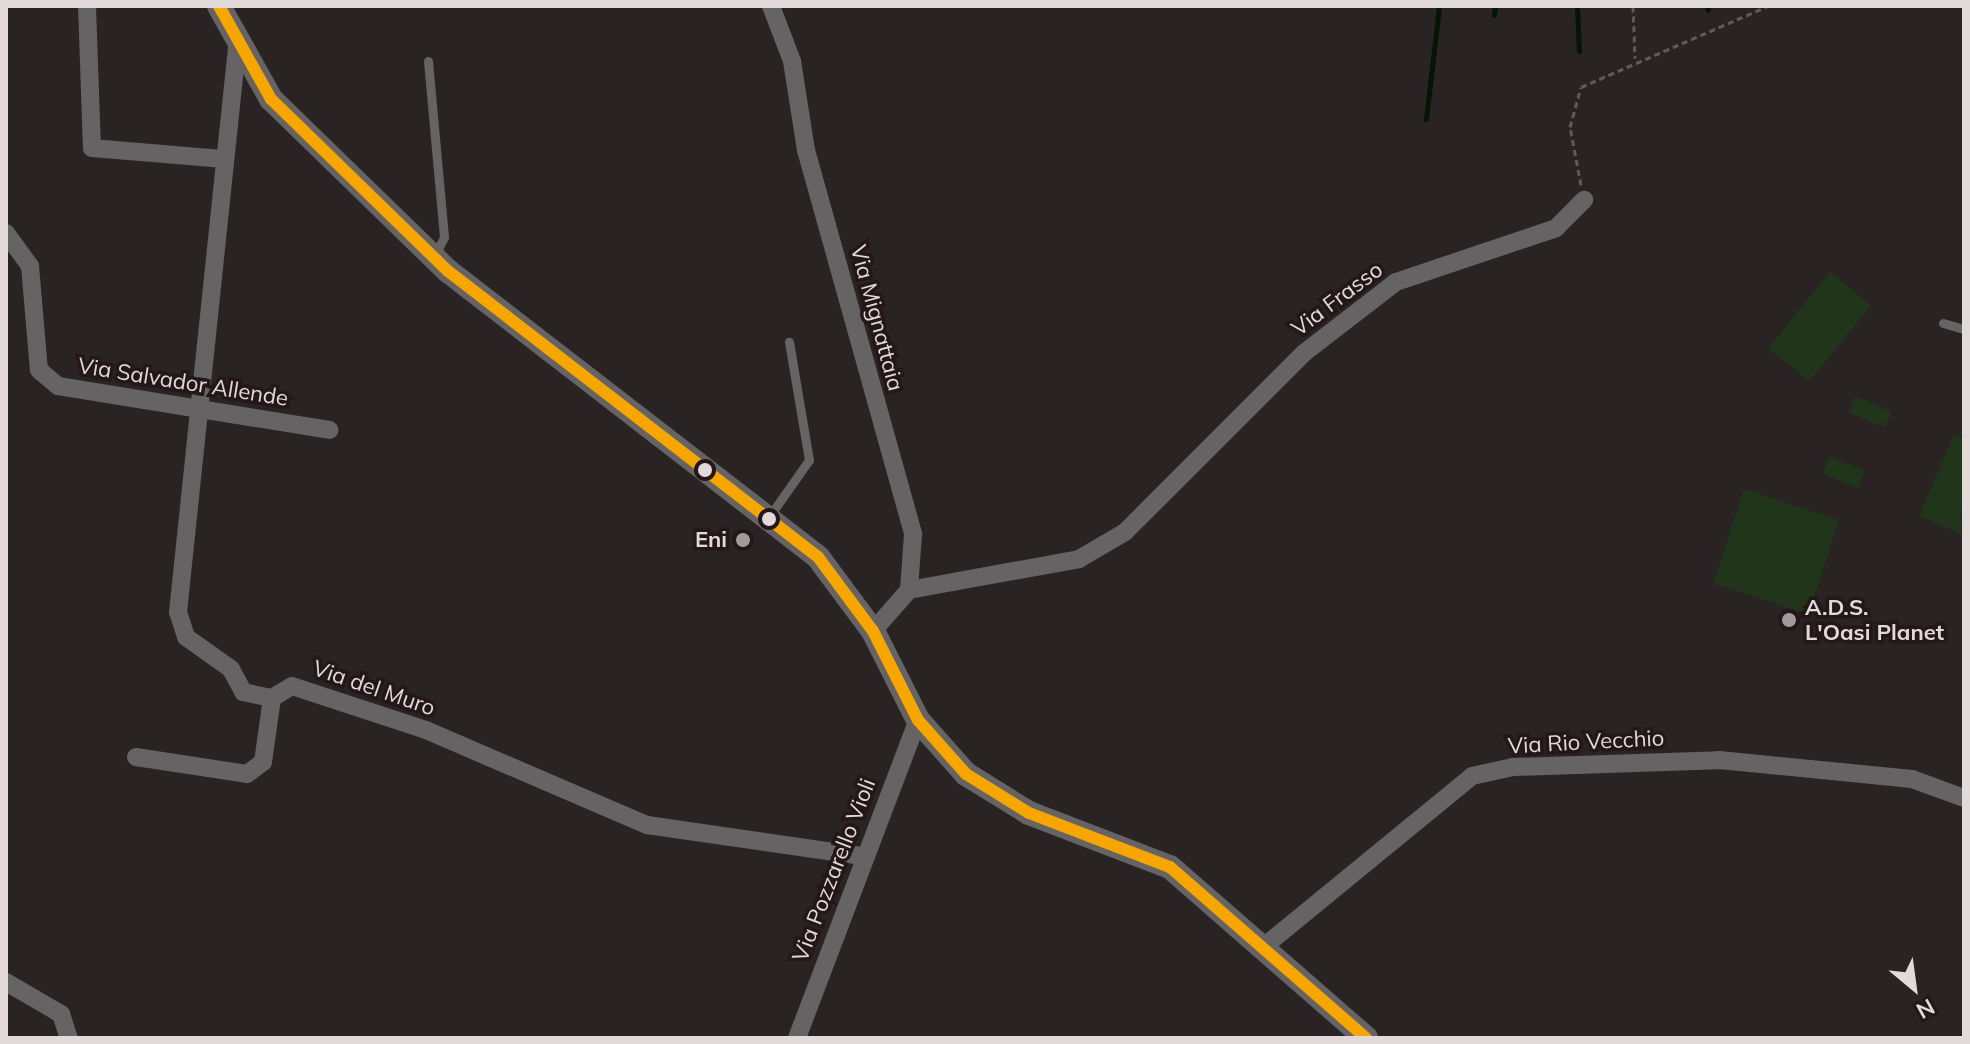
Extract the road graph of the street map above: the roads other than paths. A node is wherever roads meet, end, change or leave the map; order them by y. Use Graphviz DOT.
graph roads {
  1 [pos="87,6"];
  2 [pos="219,6"];
  3 [pos="771,6"];
  4 [pos="237,48"];
  5 [pos="428,61"];
  6 [pos="222,159"];
  7 [pos="1584,200"];
  8 [pos="6,233"];
  9 [pos="434,258"];
  10 [pos="1943,323"];
  11 [pos="1964,329"];
  12 [pos="789,342"];
  13 [pos="197,408"];
  14 [pos="329,430"];
  15 [pos="771,514"];
  16 [pos="909,590"];
  17 [pos="873,631"];
  18 [pos="272,698"];
  19 [pos="918,720"];
  20 [pos="136,757"];
  21 [pos="1964,798"];
  22 [pos="863,856"];
  23 [pos="1267,944"];
  24 [pos="6,982"];
  25 [pos="69,1038"];
  26 [pos="797,1038"];
  27 [pos="1366,1038"];
  1 -- 6 [label="street"];
  2 -- 4 [label="street"];
  3 -- 16 [label="street, Via Mignattaia"];
  4 -- 6 [label="street"];
  4 -- 9 [label="street"];
  5 -- 9 [label="lane"];
  6 -- 13 [label="street"];
  7 -- 16 [label="street, Via Frasso"];
  8 -- 13 [label="street, Via Salvador Allende"];
  9 -- 15 [label="street"];
  10 -- 11 [label="lane"];
  12 -- 15 [label="lane"];
  13 -- 14 [label="street, Via Salvador Allende"];
  13 -- 18 [label="street"];
  15 -- 17 [label="street"];
  16 -- 17 [label="street"];
  17 -- 19 [label="street"];
  18 -- 20 [label="street"];
  18 -- 22 [label="street, Via del Muro"];
  19 -- 22 [label="street, Via Pozzarello Violi"];
  19 -- 23 [label="street"];
  21 -- 23 [label="street, Via Rio Vecchio"];
  22 -- 26 [label="street, Via Pozzarello Violi"];
  23 -- 27 [label="street"];
  24 -- 25 [label="street"];
}
